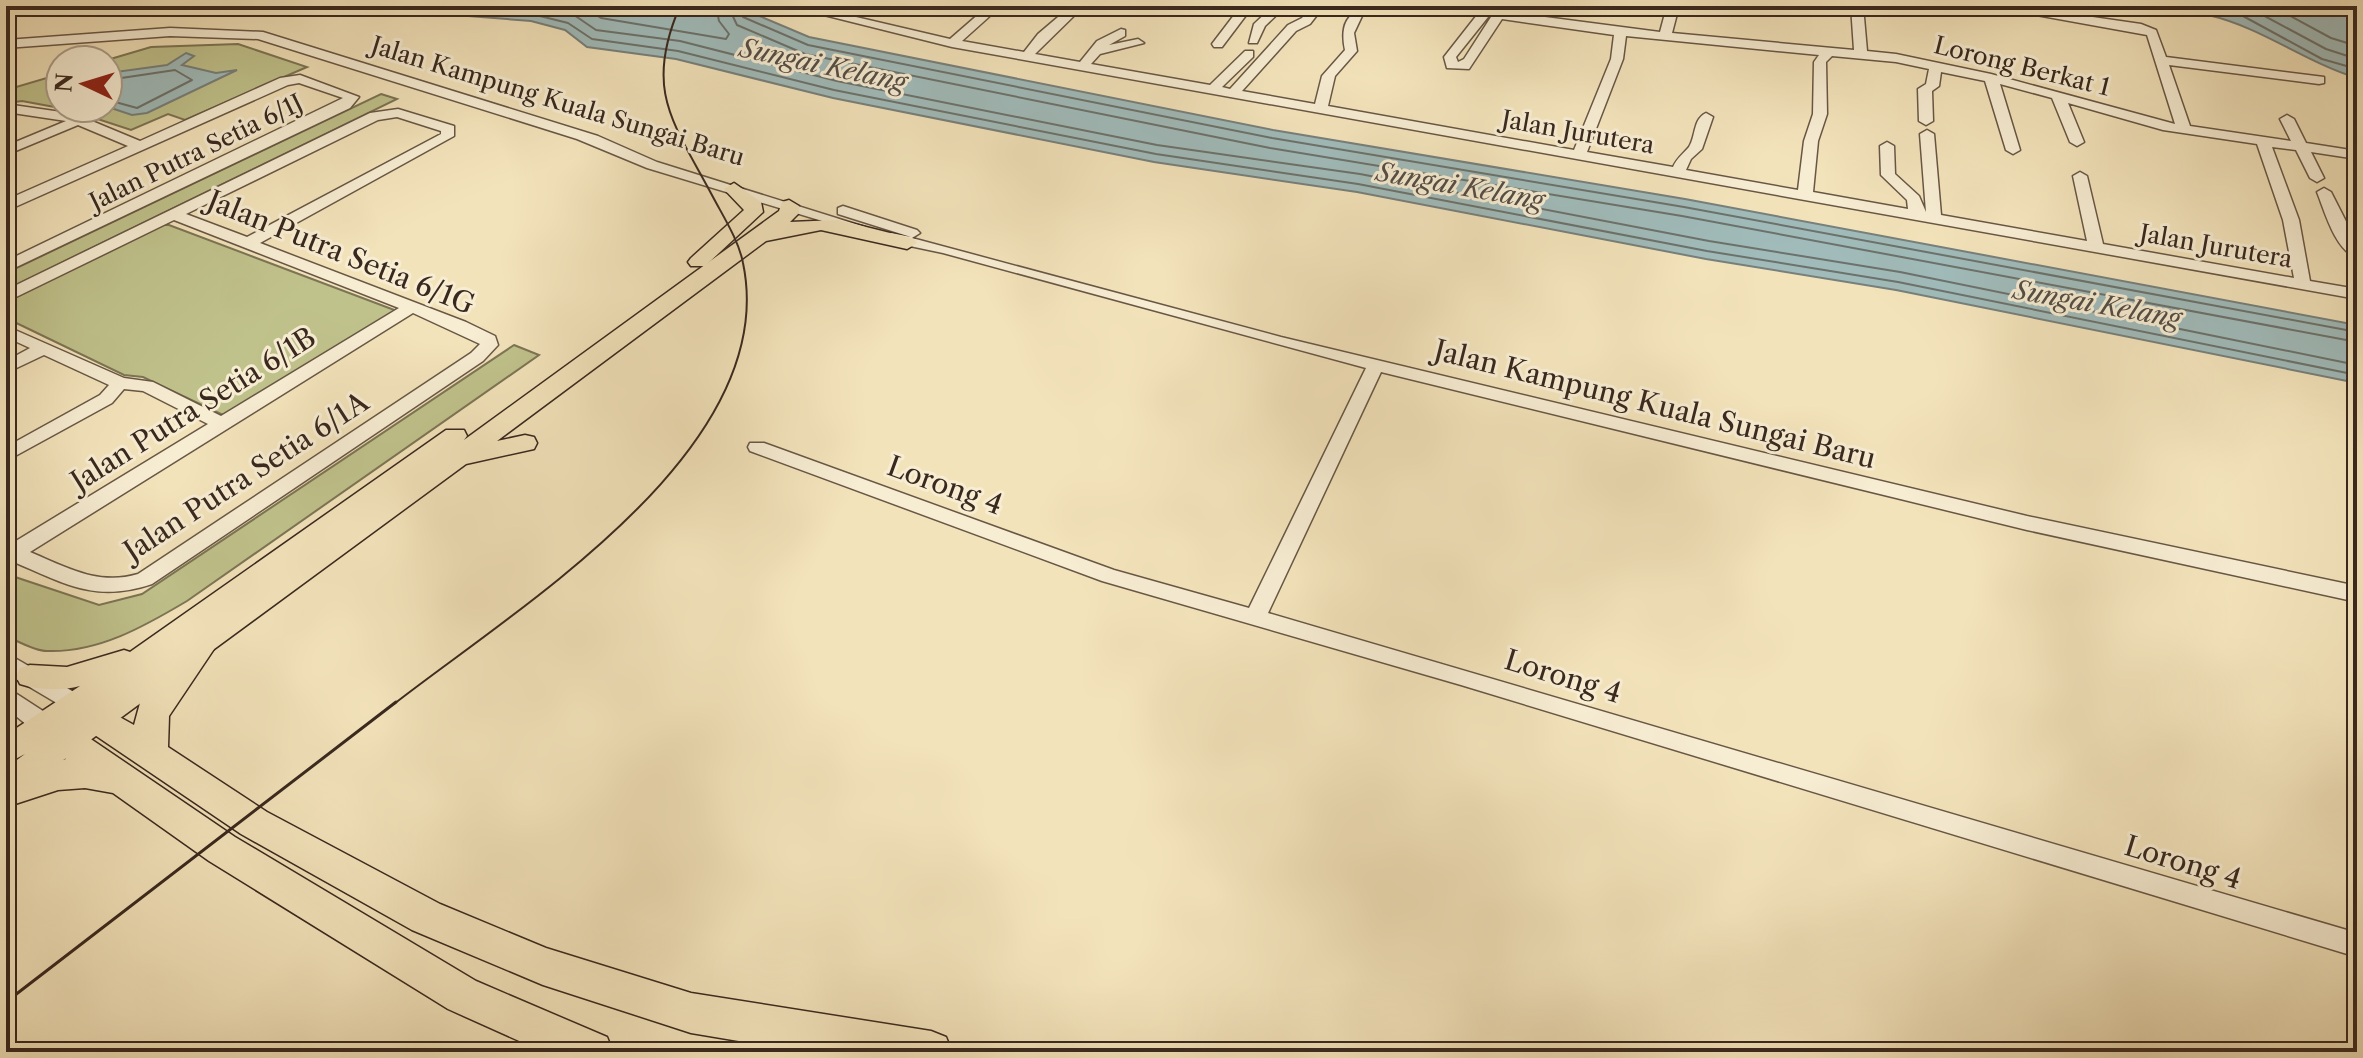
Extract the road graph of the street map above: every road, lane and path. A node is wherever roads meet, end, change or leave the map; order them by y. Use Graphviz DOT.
graph roads {
  1 [pos="995,6"];
  2 [pos="1078,6"];
  3 [pos="1247,6"];
  4 [pos="1280,6"];
  5 [pos="1318,6"];
  6 [pos="1436,6"];
  7 [pos="1673,6"];
  8 [pos="1857,6"];
  9 [pos="1993,6"];
  10 [pos="810,8"];
  11 [pos="1356,16"];
  12 [pos="1620,32"];
  13 [pos="1121,33"];
  14 [pos="1665,36"];
  15 [pos="1253,40"];
  16 [pos="952,43"];
  17 [pos="1138,43"];
  18 [pos="6,44"];
  19 [pos="1218,44"];
  20 [pos="1830,50"];
  21 [pos="1095,51"];
  22 [pos="1861,53"];
  23 [pos="1249,54"];
  24 [pos="1027,56"];
  25 [pos="2258,56"];
  26 [pos="2163,60"];
  27 [pos="1083,66"];
  28 [pos="1936,66"];
  29 [pos="2258,74"];
  30 [pos="1991,78"];
  31 [pos="2319,80"];
  32 [pos="1213,89"];
  33 [pos="2268,92"];
  34 [pos="1233,93"];
  35 [pos="2058,96"];
  36 [pos="6,108"];
  37 [pos="1321,108"];
  38 [pos="44,115"];
  39 [pos="1706,117"];
  40 [pos="2287,119"];
  41 [pos="70,124"];
  42 [pos="85,124"];
  43 [pos="2184,129"];
  44 [pos="583,137"];
  45 [pos="2263,141"];
  46 [pos="2077,142"];
  47 [pos="140,146"];
  48 [pos="1887,146"];
  49 [pos="2303,147"];
  50 [pos="2013,150"];
  51 [pos="6,151"];
  52 [pos="1579,154"];
  53 [pos="2357,155"];
  54 [pos="704,170"];
  55 [pos="1678,172"];
  56 [pos="2080,176"];
  57 [pos="734,189"];
  58 [pos="1805,195"];
  59 [pos="6,206"];
  60 [pos="789,206"];
  61 [pos="173,214"];
  62 [pos="1916,215"];
  63 [pos="1934,218"];
  64 [pos="903,236"];
  65 [pos="246,244"];
  66 [pos="2096,247"];
  67 [pos="2357,253"];
  68 [pos="698,262"];
  69 [pos="723,265"];
  70 [pos="6,267"];
  71 [pos="2303,284"];
  72 [pos="2357,294"];
  73 [pos="6,296"];
  74 [pos="410,308"];
  75 [pos="6,331"];
  76 [pos="489,340"];
  77 [pos="43,348"];
  78 [pos="1376,365"];
  79 [pos="6,368"];
  80 [pos="120,383"];
  81 [pos="547,390"];
  82 [pos="507,398"];
  83 [pos="222,424"];
  84 [pos="499,425"];
  85 [pos="457,434"];
  86 [pos="757,447"];
  87 [pos="6,455"];
  88 [pos="445,466"];
  89 [pos="10,555"];
  90 [pos="2357,594"];
  91 [pos="1256,616"];
  92 [pos="191,640"];
  93 [pos="18,669"];
  94 [pos="6,696"];
  95 [pos="87,711"];
  96 [pos="56,732"];
  97 [pos="150,753"];
  98 [pos="11,775"];
  99 [pos="122,781"];
  100 [pos="2357,945"];
  101 [pos="592,1052"];
  102 [pos="931,1052"];
  1 -- 16 [label="street"];
  2 -- 24 [label="street"];
  3 -- 19 [label="street"];
  4 -- 15 [label="street"];
  5 -- 34 [label="street"];
  6 -- 12 [label="street, Lorong Berkat 1"];
  7 -- 14 [label="street"];
  8 -- 22 [label="street"];
  9 -- 26 [label="street"];
  10 -- 16 [label="street, Jalan Jurutera"];
  11 -- 37 [label="street"];
  12 -- 14 [label="street, Lorong Berkat 1"];
  12 -- 52 [label="street"];
  13 -- 21 [label="street"];
  14 -- 20 [label="street, Lorong Berkat 1"];
  16 -- 24 [label="street, Jalan Jurutera"];
  17 -- 21 [label="street"];
  18 -- 44 [label="street, Jalan Kampung Kuala Sungai Baru"];
  20 -- 22 [label="street, Lorong Berkat 1"];
  20 -- 58 [label="street"];
  21 -- 27 [label="street"];
  22 -- 28 [label="street, Lorong Berkat 1"];
  23 -- 32 [label="street"];
  24 -- 27 [label="street, Jalan Jurutera"];
  25 -- 29 [label="street"];
  26 -- 29 [label="street"];
  26 -- 43 [label="street"];
  27 -- 32 [label="street, Jalan Jurutera"];
  28 -- 30 [label="street, Lorong Berkat 1"];
  28 -- 63 [label="street"];
  29 -- 31 [label="street"];
  29 -- 33 [label="street"];
  30 -- 35 [label="street, Lorong Berkat 1"];
  30 -- 50 [label="street"];
  32 -- 34 [label="street, Jalan Jurutera"];
  34 -- 37 [label="street, Jalan Jurutera"];
  35 -- 43 [label="street, Lorong Berkat 1"];
  35 -- 46 [label="street"];
  36 -- 38 [label="street"];
  37 -- 52 [label="street, Jalan Jurutera"];
  39 -- 55 [label="street"];
  40 -- 49 [label="street"];
  41 -- 51 [label="street"];
  42 -- 47 [label="street"];
  43 -- 45 [label="street, Lorong Berkat 1"];
  44 -- 54 [label="street, Jalan Kampung Kuala Sungai Baru"];
  44 -- 57 [label="street, Jalan Kampung Kuala Sungai Baru"];
  45 -- 49 [label="street, Lorong Berkat 1"];
  45 -- 71 [label="street"];
  47 -- 59 [label="street"];
  47 -- 70 [label="street, Jalan Putra Setia 6/1J"];
  48 -- 62 [label="street"];
  49 -- 53 [label="street, Lorong Berkat 1"];
  49 -- 67 [label="street"];
  52 -- 55 [label="street, Jalan Jurutera"];
  54 -- 60 [label="street"];
  54 -- 64 [label="street, Jalan Kampung Kuala Sungai Baru"];
  55 -- 58 [label="street, Jalan Jurutera"];
  56 -- 66 [label="street"];
  57 -- 60 [label="street, Jalan Kampung Kuala Sungai Baru"];
  57 -- 68 [label="main road"];
  58 -- 62 [label="street, Jalan Jurutera"];
  60 -- 64 [label="street, Jalan Kampung Kuala Sungai Baru"];
  60 -- 68 [label="main road"];
  60 -- 69 [label="main road"];
  61 -- 65 [label="street, Jalan Putra Setia 6/1G"];
  61 -- 65 [label="street"];
  61 -- 73 [label="street"];
  62 -- 63 [label="street, Jalan Jurutera"];
  63 -- 66 [label="street, Jalan Jurutera"];
  64 -- 69 [label="main road"];
  64 -- 78 [label="street, Jalan Kampung Kuala Sungai Baru"];
  65 -- 74 [label="street, Jalan Putra Setia 6/1G"];
  66 -- 71 [label="street, Jalan Jurutera"];
  68 -- 82 [label="main road"];
  69 -- 81 [label="main road"];
  71 -- 72 [label="street, Jalan Jurutera"];
  74 -- 76 [label="street, Jalan Putra Setia 6/1G"];
  74 -- 83 [label="street, Jalan Putra Setia 6/1B"];
  75 -- 77 [label="street"];
  76 -- 89 [label="street, Jalan Putra Setia 6/1A"];
  77 -- 79 [label="street"];
  77 -- 80 [label="street"];
  78 -- 90 [label="street, Jalan Kampung Kuala Sungai Baru"];
  78 -- 91 [label="street"];
  80 -- 83 [label="street"];
  80 -- 87 [label="street"];
  81 -- 84 [label="main road"];
  81 -- 88 [label="main road"];
  82 -- 84 [label="main road"];
  82 -- 85 [label="main road"];
  83 -- 89 [label="street, Jalan Putra Setia 6/1B"];
  84 -- 85 [label="main road"];
  84 -- 88 [label="main road"];
  85 -- 92 [label="main road"];
  86 -- 91 [label="street, Lorong 4"];
  88 -- 92 [label="main road"];
  91 -- 100 [label="street, Lorong 4"];
  92 -- 93 [label="main road"];
  92 -- 95 [label="main road"];
  92 -- 97 [label="highway"];
  93 -- 95 [label="street"];
  94 -- 96 [label="street"];
  95 -- 96 [label="main road"];
  95 -- 97 [label="highway"];
  96 -- 98 [label="main road"];
  96 -- 99 [label="highway"];
  97 -- 102 [label="highway"];
  98 -- 99 [label="highway"];
  99 -- 101 [label="highway"];
}
